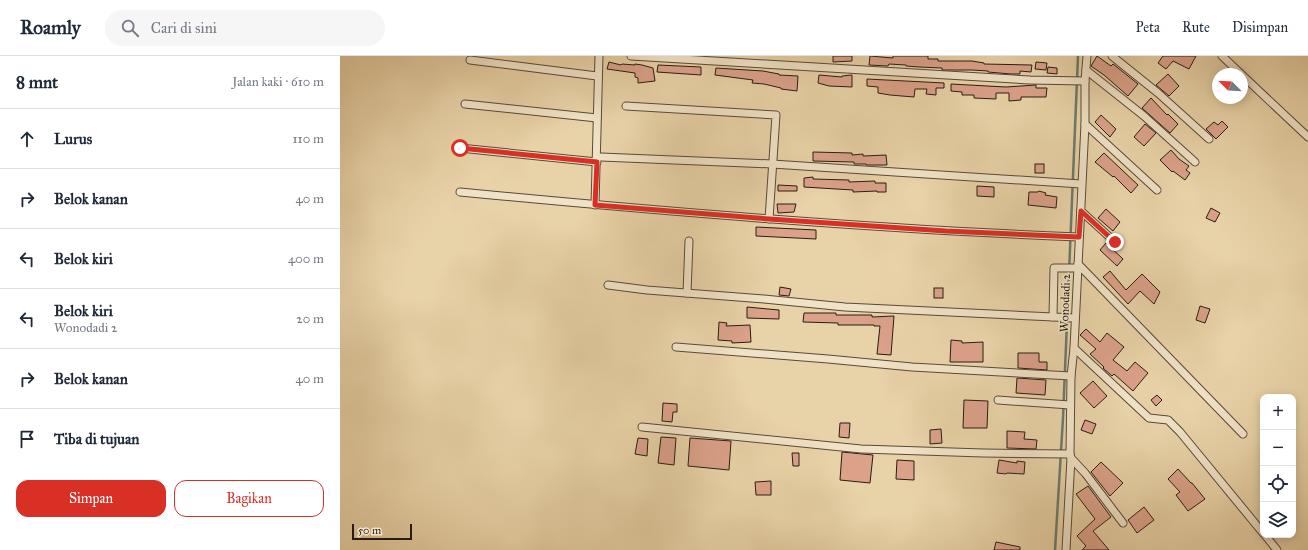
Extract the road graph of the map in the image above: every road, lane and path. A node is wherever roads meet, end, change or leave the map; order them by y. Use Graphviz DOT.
graph roads {
  1 [pos="599,56"];
  2 [pos="631,56"];
  3 [pos="1088,56"];
  4 [pos="1112,56"];
  5 [pos="1222,56"];
  6 [pos="470,60"];
  7 [pos="1235,68"];
  8 [pos="1086,70"];
  9 [pos="597,76"];
  10 [pos="1248,80"];
  11 [pos="1083,81"];
  12 [pos="465,104"];
  13 [pos="626,106"];
  14 [pos="597,118"];
  15 [pos="1085,124"];
  16 [pos="1308,137"];
  17 [pos="1209,139"];
  18 [pos="460,148"];
  19 [pos="599,159"];
  20 [pos="1195,162"];
  21 [pos="772,164"];
  22 [pos="1075,184"];
  23 [pos="1157,190"];
  24 [pos="460,192"];
  25 [pos="595,205"];
  26 [pos="1081,211"];
  27 [pos="769,219"];
  28 [pos="1074,237"];
  29 [pos="689,241"];
  30 [pos="1115,242"];
  31 [pos="1076,266"];
  32 [pos="608,285"];
  33 [pos="687,293"];
  34 [pos="1053,317"];
  35 [pos="1073,318"];
  36 [pos="676,347"];
  37 [pos="1074,348"];
  38 [pos="1066,376"];
  39 [pos="998,400"];
  40 [pos="1065,404"];
  41 [pos="642,427"];
  42 [pos="1242,434"];
  43 [pos="1066,455"];
  44 [pos="1123,523"];
  45 [pos="1260,529"];
  46 [pos="1267,538"];
  47 [pos="1066,550"];
  48 [pos="1277,550"];
  1 -- 9 [label="street"];
  2 -- 11 [label="street"];
  3 -- 8 [label="street, Wonodadi 2"];
  4 -- 17 [label="street"];
  5 -- 7 [label="street"];
  6 -- 9 [label="street"];
  8 -- 11 [label="street, Wonodadi 2"];
  8 -- 20 [label="street"];
  9 -- 14 [label="street"];
  10 -- 16 [label="street"];
  11 -- 15 [label="street, Wonodadi 2"];
  12 -- 14 [label="street"];
  13 -- 21 [label="street"];
  14 -- 19 [label="street"];
  15 -- 22 [label="street, Wonodadi 2"];
  15 -- 23 [label="street"];
  18 -- 19 [label="street"];
  19 -- 21 [label="street"];
  19 -- 25 [label="street"];
  21 -- 22 [label="street"];
  21 -- 27 [label="street"];
  22 -- 26 [label="street, Wonodadi 2"];
  24 -- 25 [label="street"];
  25 -- 27 [label="street"];
  26 -- 28 [label="street, Wonodadi 2"];
  26 -- 30 [label="street"];
  27 -- 28 [label="street"];
  28 -- 31 [label="street, Wonodadi 2"];
  29 -- 33 [label="street"];
  31 -- 34 [label="street"];
  31 -- 35 [label="street, Wonodadi 2"];
  31 -- 42 [label="street"];
  32 -- 33 [label="street"];
  33 -- 34 [label="street"];
  34 -- 35 [label="street"];
  35 -- 37 [label="street, Wonodadi 2"];
  36 -- 38 [label="street"];
  37 -- 38 [label="street, Wonodadi 2"];
  37 -- 45 [label="street"];
  38 -- 40 [label="street, Wonodadi 2"];
  39 -- 40 [label="street"];
  40 -- 43 [label="street, Wonodadi 2"];
  41 -- 43 [label="street"];
  43 -- 44 [label="street"];
  43 -- 47 [label="street, Wonodadi 2"];
  46 -- 48 [label="street"];
}
